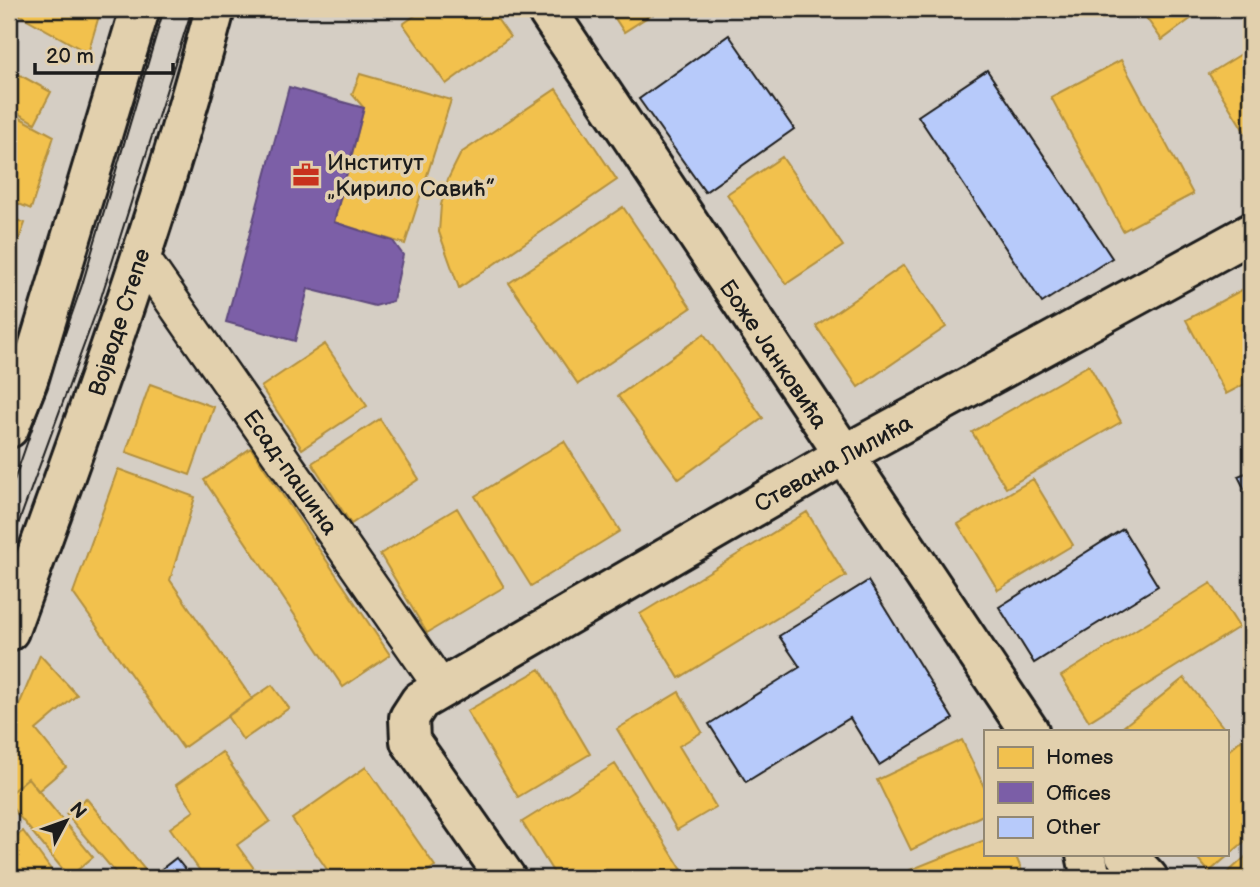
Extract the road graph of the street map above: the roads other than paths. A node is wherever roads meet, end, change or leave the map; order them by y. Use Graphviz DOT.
graph roads {
  1 [pos="140,9"];
  2 [pos="215,9"];
  3 [pos="546,9"];
  4 [pos="1251,233"];
  5 [pos="141,257"];
  6 [pos="9,428"];
  7 [pos="842,456"];
  8 [pos="9,631"];
  9 [pos="431,694"];
  10 [pos="1028,730"];
  11 [pos="1086,856"];
  12 [pos="1127,856"];
  13 [pos="506,878"];
  14 [pos="1091,878"];
  15 [pos="1148,878"];
  1 -- 6 [label="street"];
  2 -- 5 [label="street, Војводе Степе"];
  3 -- 7 [label="street, Боже Јанковића"];
  4 -- 7 [label="street, Стевана Лилића"];
  5 -- 8 [label="street, Војводе Степе"];
  5 -- 9 [label="street, Есад-пашина"];
  7 -- 9 [label="street, Стевана Лилића"];
  7 -- 10 [label="street, Боже Јанковића"];
  9 -- 13 [label="street"];
  11 -- 14 [label="street"];
  12 -- 15 [label="street"];
}
